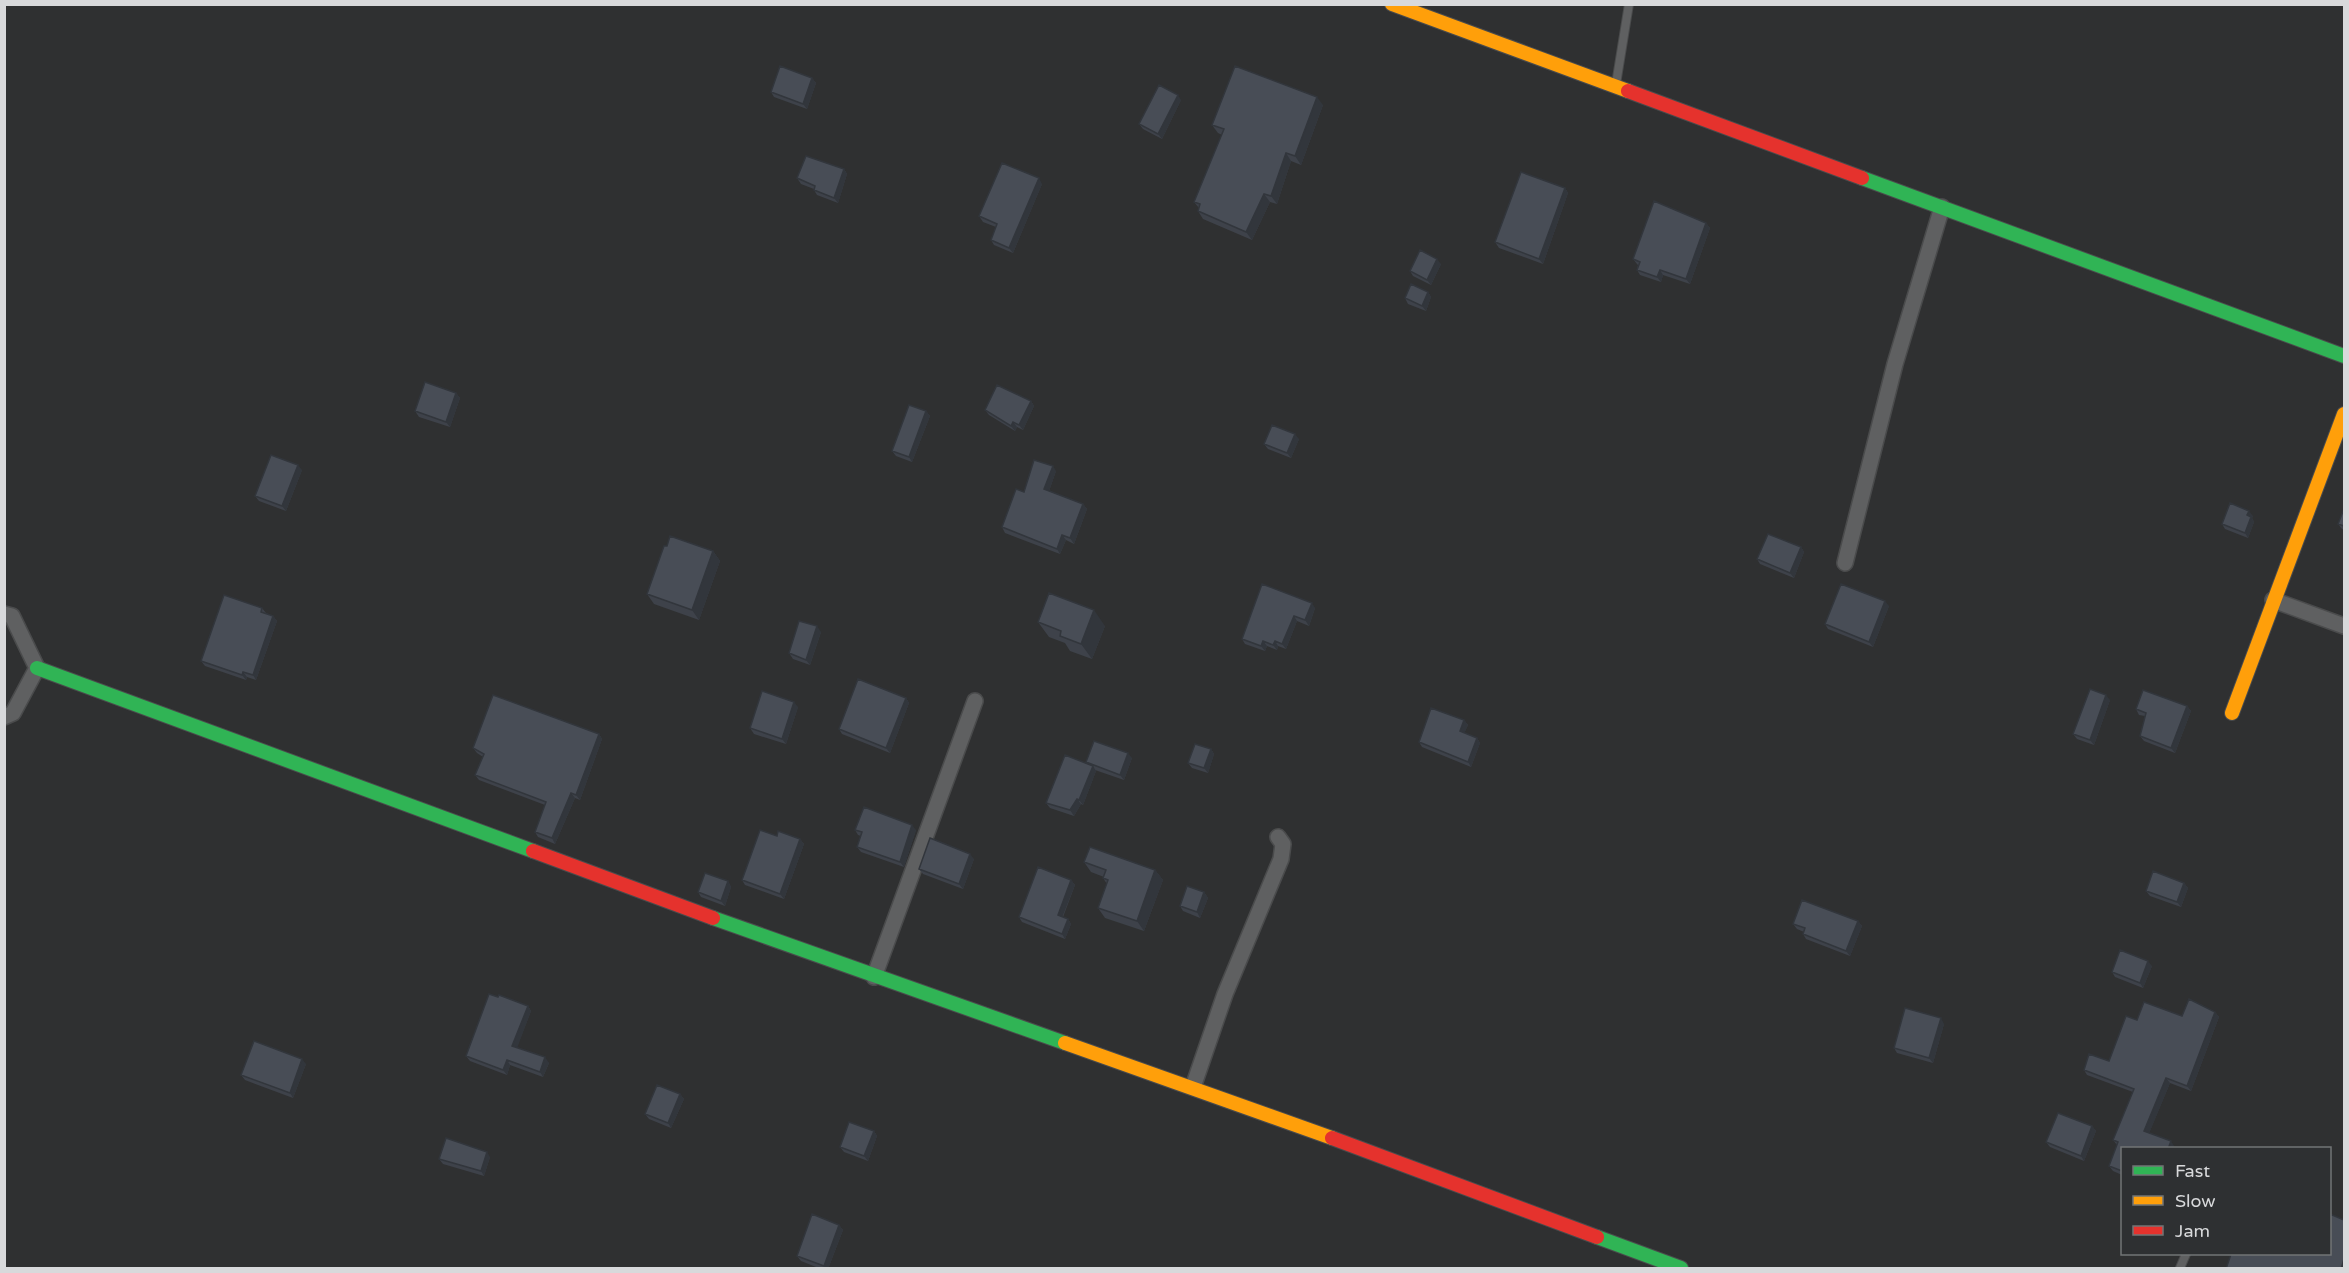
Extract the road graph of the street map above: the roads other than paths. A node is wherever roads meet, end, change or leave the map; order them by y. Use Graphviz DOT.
graph roads {
  1 [pos="1392,4"];
  2 [pos="1629,4"];
  3 [pos="1615,86"];
  4 [pos="1942,207"];
  5 [pos="2344,356"];
  6 [pos="2344,414"];
  7 [pos="1845,563"];
  8 [pos="2273,600"];
  9 [pos="4,614"];
  10 [pos="2344,626"];
  11 [pos="37,668"];
  12 [pos="975,701"];
  13 [pos="2232,713"];
  14 [pos="4,717"];
  15 [pos="1278,837"];
  16 [pos="874,977"];
  17 [pos="1193,1087"];
  18 [pos="2186,1255"];
  19 [pos="1681,1269"];
  20 [pos="2180,1269"];
  1 -- 3 [label="street"];
  2 -- 3 [label="lane"];
  3 -- 4 [label="street"];
  4 -- 5 [label="street"];
  4 -- 7 [label="street"];
  6 -- 8 [label="street"];
  8 -- 10 [label="street"];
  8 -- 13 [label="street"];
  9 -- 11 [label="street"];
  11 -- 14 [label="street"];
  11 -- 16 [label="street"];
  12 -- 16 [label="street"];
  15 -- 17 [label="street"];
  16 -- 17 [label="street"];
  17 -- 19 [label="street"];
  18 -- 20 [label="lane"];
}
